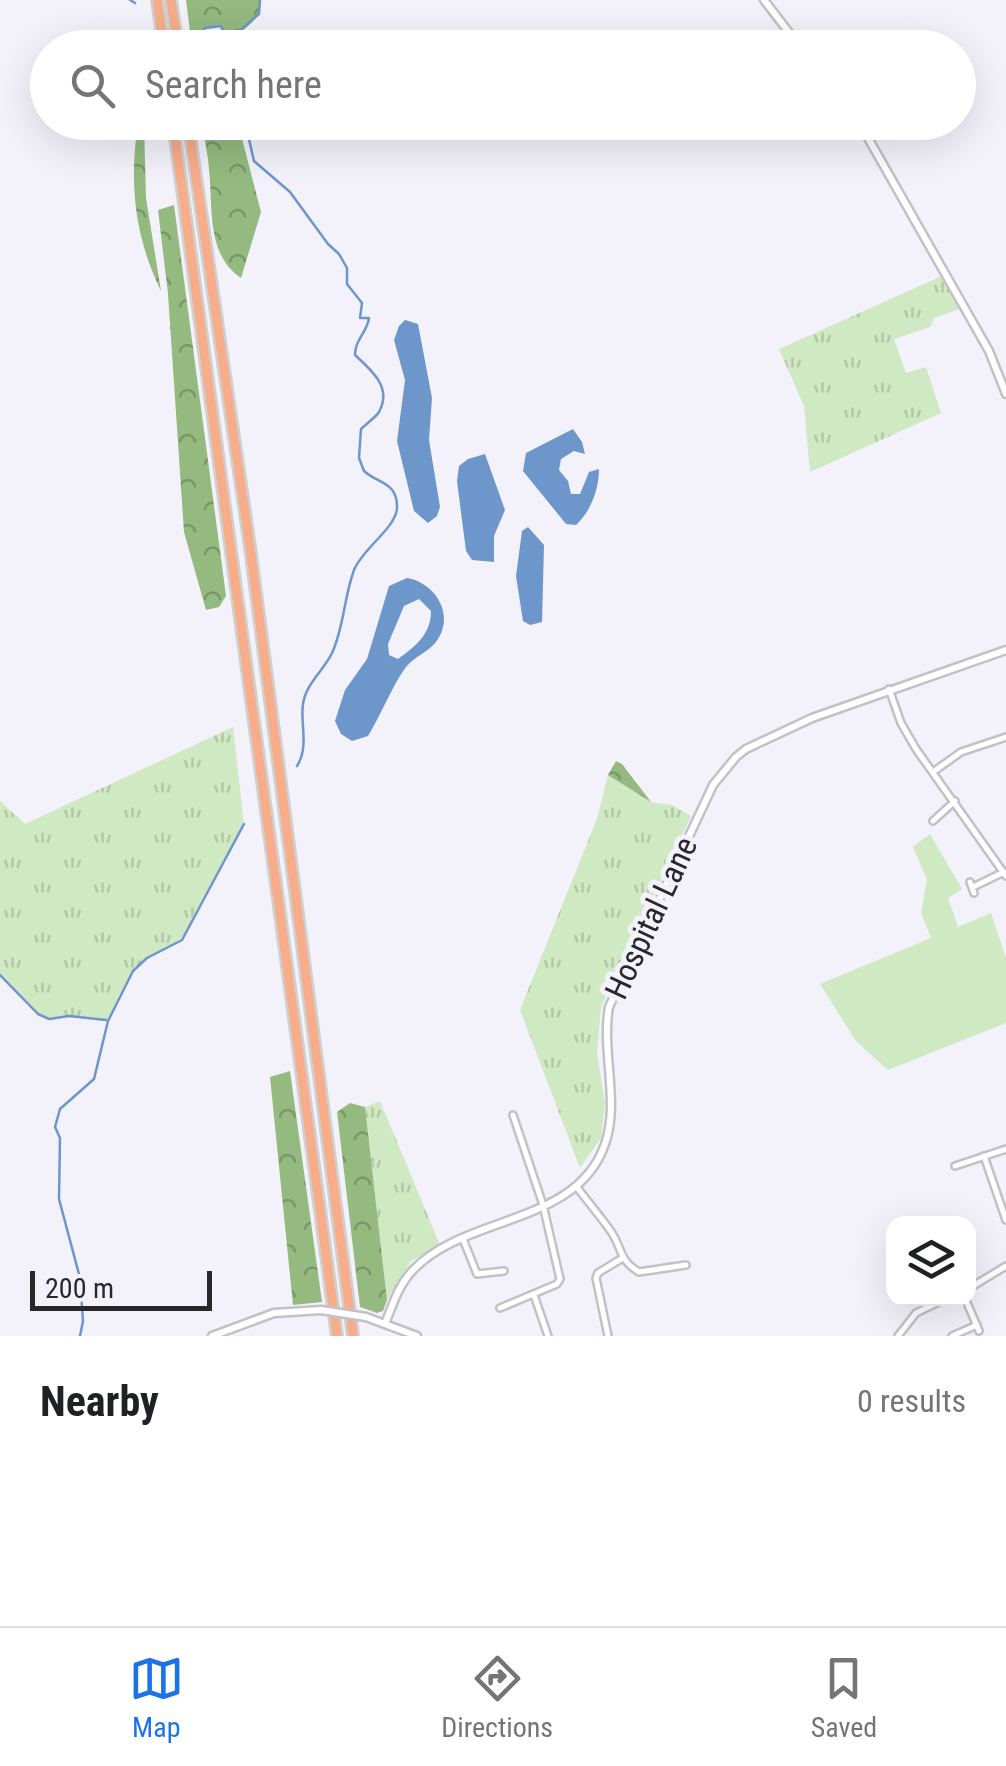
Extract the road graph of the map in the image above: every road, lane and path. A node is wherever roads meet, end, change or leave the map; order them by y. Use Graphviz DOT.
graph roads {
  1 [pos="157,0"];
  2 [pos="172,0"];
  3 [pos="764,0"];
  4 [pos="161,30"];
  5 [pos="176,30"];
  6 [pos="786,30"];
  7 [pos="175,140"];
  8 [pos="191,140"];
  9 [pos="869,140"];
  10 [pos="1006,394"];
  11 [pos="1006,650"];
  12 [pos="889,689"];
  13 [pos="1006,737"];
  14 [pos="933,773"];
  15 [pos="955,800"];
  16 [pos="932,820"];
  17 [pos="1005,874"];
  18 [pos="972,887"];
  19 [pos="513,1114"];
  20 [pos="1006,1149"];
  21 [pos="984,1156"];
  22 [pos="955,1166"];
  23 [pos="576,1186"];
  24 [pos="543,1205"];
  25 [pos="1004,1211"];
  26 [pos="1006,1220"];
  27 [pos="463,1239"];
  28 [pos="621,1258"];
  29 [pos="686,1265"];
  30 [pos="1006,1266"];
  31 [pos="504,1271"];
  32 [pos="976,1285"];
  33 [pos="534,1295"];
  34 [pos="930,1306"];
  35 [pos="968,1306"];
  36 [pos="500,1308"];
  37 [pos="385,1324"];
  38 [pos="212,1336"];
  39 [pos="336,1336"];
  40 [pos="353,1336"];
  41 [pos="417,1336"];
  42 [pos="548,1336"];
  43 [pos="608,1336"];
  44 [pos="898,1336"];
  45 [pos="952,1336"];
  1 -- 4 [label="highway"];
  2 -- 5 [label="highway"];
  3 -- 6 [label="street"];
  7 -- 39 [label="highway"];
  8 -- 40 [label="highway"];
  9 -- 10 [label="street"];
  11 -- 12 [label="street, Hospital Lane"];
  12 -- 14 [label="street"];
  12 -- 23 [label="street, Hospital Lane"];
  13 -- 14 [label="street"];
  14 -- 15 [label="street"];
  15 -- 16 [label="street"];
  15 -- 17 [label="street"];
  17 -- 18 [label="street"];
  19 -- 24 [label="street"];
  20 -- 21 [label="street"];
  21 -- 22 [label="street"];
  21 -- 25 [label="street"];
  23 -- 24 [label="street, Hospital Lane"];
  23 -- 28 [label="street"];
  24 -- 27 [label="street, Hospital Lane"];
  24 -- 33 [label="street"];
  25 -- 26 [label="street"];
  27 -- 31 [label="street"];
  27 -- 37 [label="street, Hospital Lane"];
  28 -- 29 [label="street"];
  28 -- 43 [label="street"];
  30 -- 32 [label="street"];
  33 -- 36 [label="street"];
  33 -- 42 [label="street"];
  34 -- 44 [label="street"];
  35 -- 45 [label="street"];
  37 -- 38 [label="street, bridge"];
  37 -- 41 [label="street"];
}
